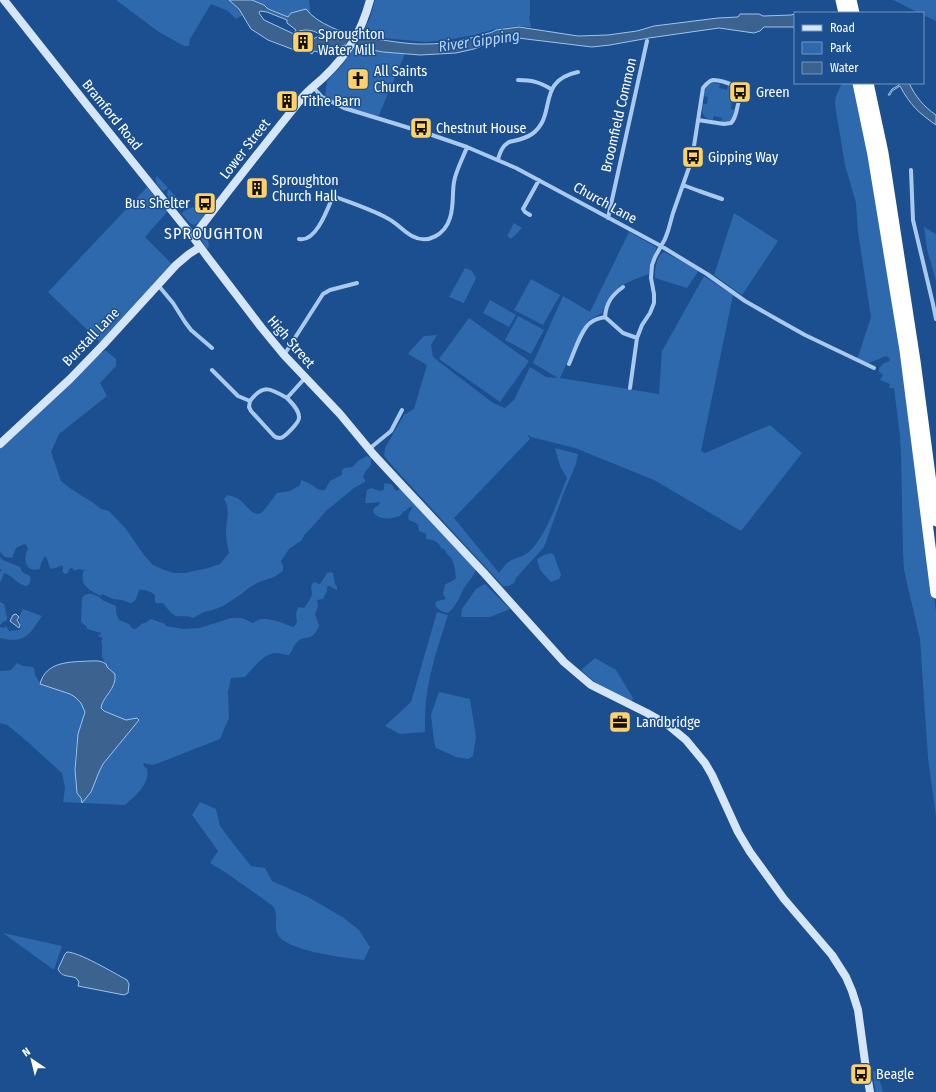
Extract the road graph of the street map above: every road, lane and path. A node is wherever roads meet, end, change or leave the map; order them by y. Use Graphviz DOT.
graph roads {
  1 [pos="4,0"];
  2 [pos="370,0"];
  3 [pos="647,41"];
  4 [pos="578,72"];
  5 [pos="518,80"];
  6 [pos="313,86"];
  7 [pos="864,88"];
  8 [pos="551,89"];
  9 [pos="698,120"];
  10 [pos="467,147"];
  11 [pos="498,159"];
  12 [pos="911,170"];
  13 [pos="539,180"];
  14 [pos="683,185"];
  15 [pos="722,198"];
  16 [pos="530,215"];
  17 [pos="608,218"];
  18 [pos="193,237"];
  19 [pos="299,239"];
  20 [pos="662,246"];
  21 [pos="200,247"];
  22 [pos="357,283"];
  23 [pos="158,285"];
  24 [pos="623,287"];
  25 [pos="605,316"];
  26 [pos="936,319"];
  27 [pos="637,338"];
  28 [pos="212,348"];
  29 [pos="284,355"];
  30 [pos="910,356"];
  31 [pos="569,364"];
  32 [pos="874,368"];
  33 [pos="212,370"];
  34 [pos="305,378"];
  35 [pos="630,388"];
  36 [pos="287,398"];
  37 [pos="250,402"];
  38 [pos="402,410"];
  39 [pos="0,444"];
  40 [pos="369,449"];
  41 [pos="936,521"];
  42 [pos="936,593"];
  43 [pos="870,1092"];
  1 -- 18 [label="main road, Bramford Road"];
  2 -- 6 [label="main road, Lower Street"];
  3 -- 17 [label="street, Broomfield Common"];
  4 -- 8 [label="street"];
  5 -- 8 [label="street"];
  6 -- 10 [label="street, Church Lane"];
  6 -- 18 [label="main road, Lower Street"];
  7 -- 30 [label="highway"];
  8 -- 11 [label="street"];
  9 -- 9 [label="street"];
  9 -- 14 [label="street"];
  10 -- 11 [label="street, Church Lane"];
  10 -- 19 [label="street"];
  11 -- 13 [label="street, Church Lane"];
  12 -- 26 [label="street"];
  13 -- 16 [label="street"];
  13 -- 17 [label="street, Church Lane"];
  14 -- 15 [label="street"];
  14 -- 20 [label="street"];
  17 -- 20 [label="street, Church Lane"];
  18 -- 21 [label="main road, Bramford Road"];
  20 -- 27 [label="street"];
  20 -- 32 [label="street, Church Lane"];
  21 -- 23 [label="main road, Burstall Lane"];
  21 -- 29 [label="main road, High Street"];
  22 -- 29 [label="street"];
  23 -- 28 [label="street"];
  23 -- 39 [label="main road, Burstall Lane"];
  24 -- 25 [label="street"];
  25 -- 27 [label="street"];
  25 -- 31 [label="street"];
  27 -- 35 [label="street"];
  29 -- 34 [label="main road, High Street"];
  30 -- 41 [label="highway"];
  30 -- 42 [label="highway"];
  33 -- 37 [label="street"];
  34 -- 36 [label="street"];
  34 -- 40 [label="main road, High Street"];
  36 -- 37 [label="street"];
  36 -- 37 [label="street"];
  38 -- 40 [label="street"];
  40 -- 43 [label="main road, High Street"];
}
